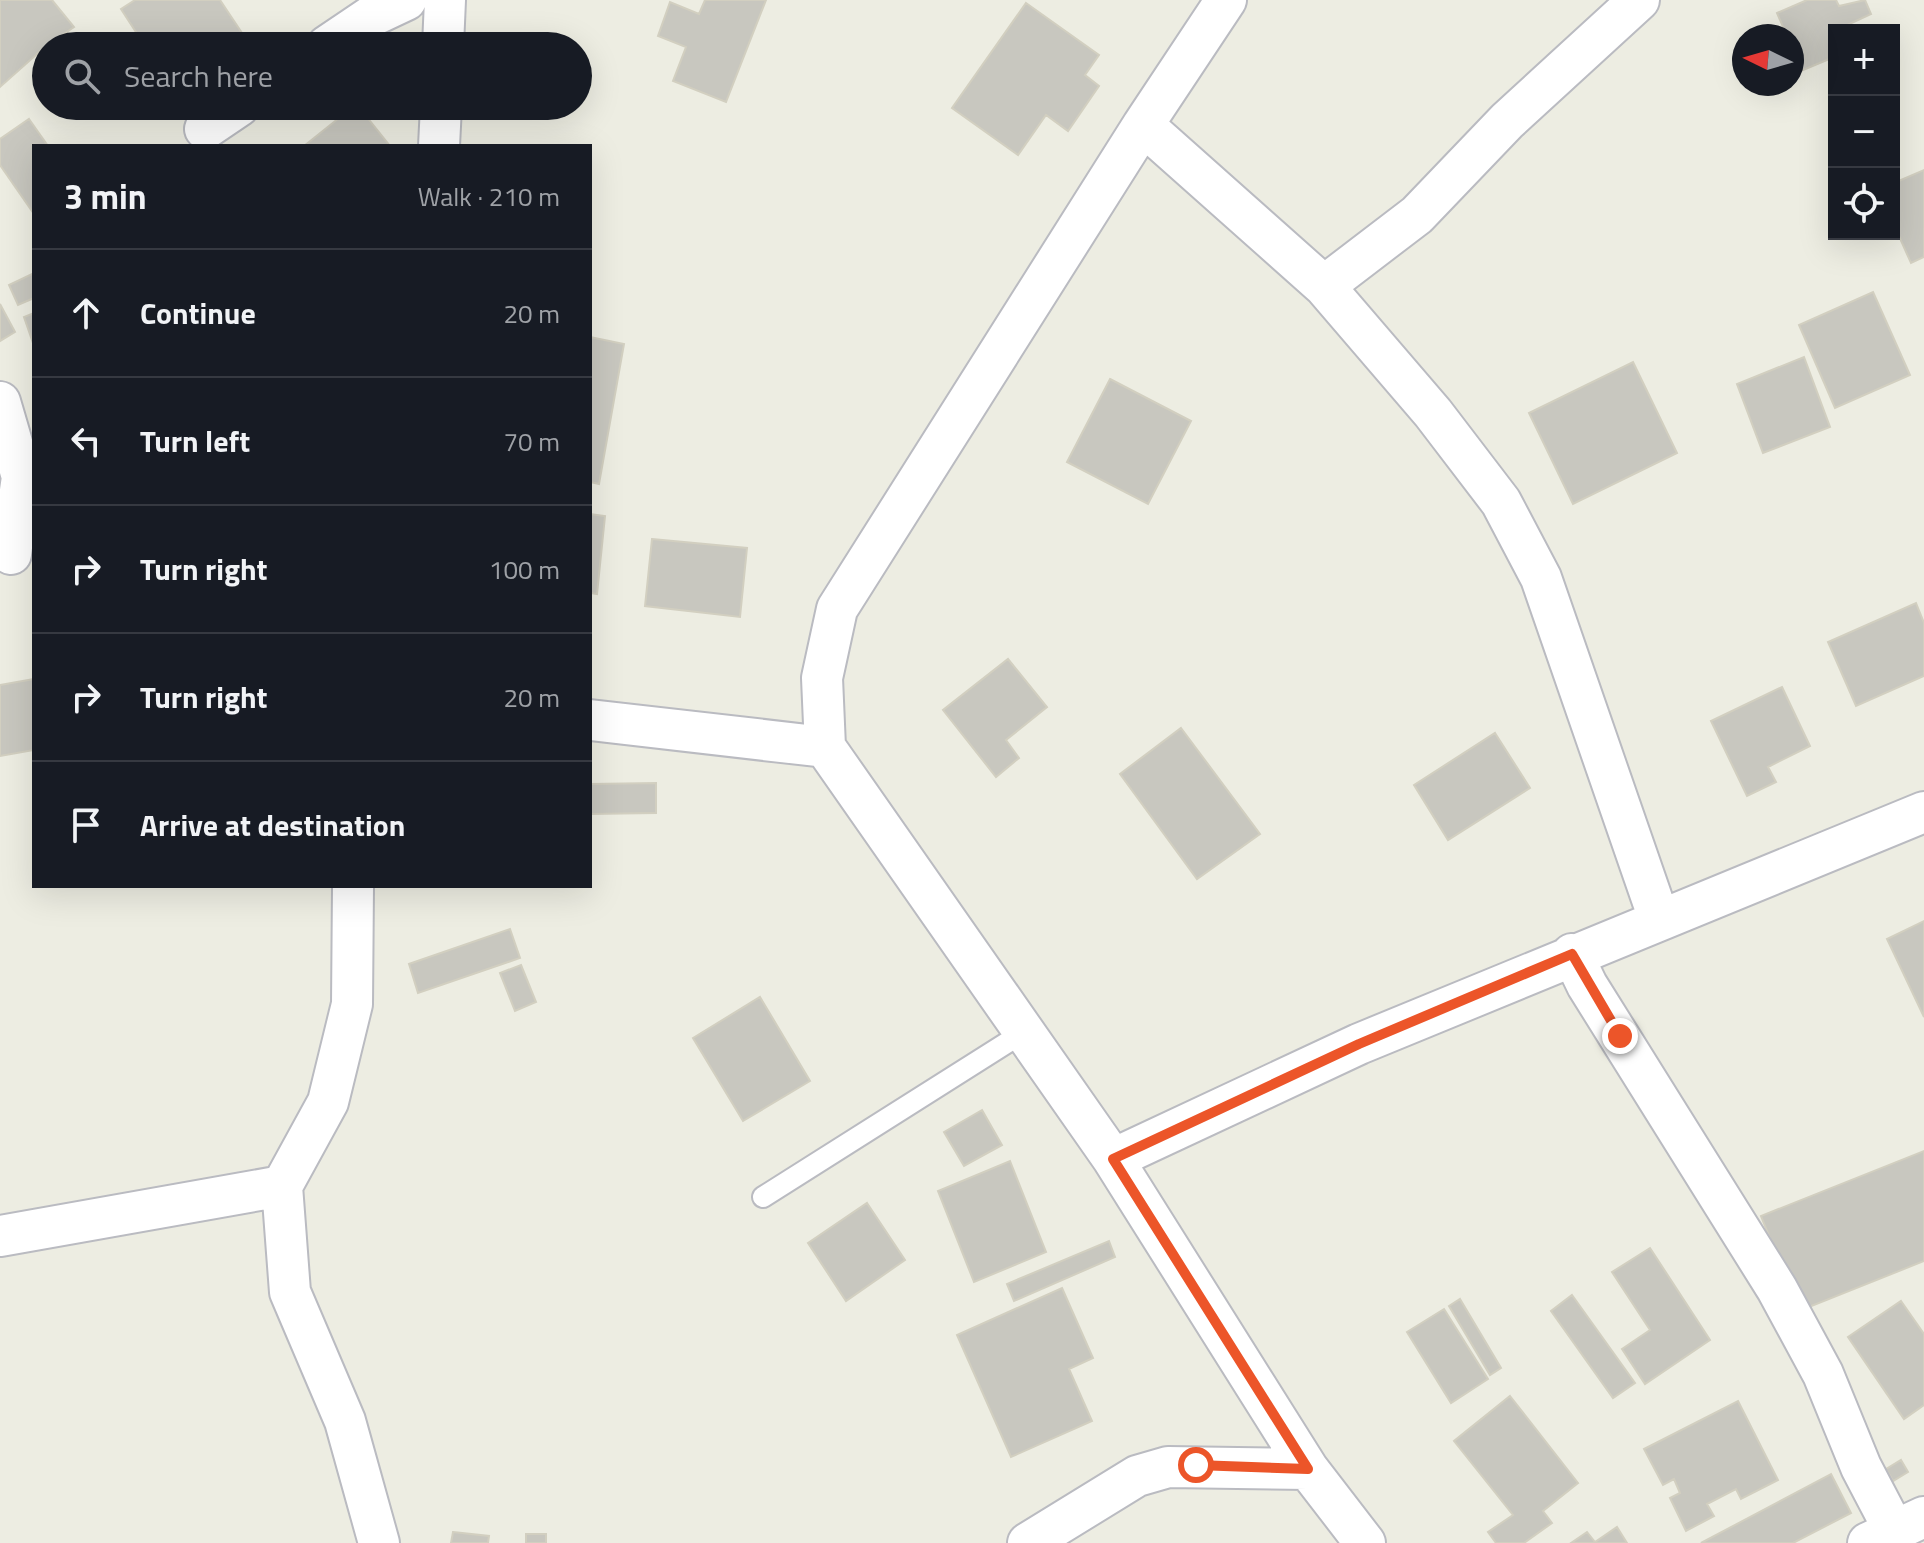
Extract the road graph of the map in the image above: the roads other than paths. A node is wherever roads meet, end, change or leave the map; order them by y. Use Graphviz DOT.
graph roads {
  1 [pos="406,0"];
  2 [pos="445,0"];
  3 [pos="1226,0"];
  4 [pos="1639,0"];
  5 [pos="348,32"];
  6 [pos="444,32"];
  7 [pos="218,120"];
  8 [pos="440,120"];
  9 [pos="1143,125"];
  10 [pos="205,129"];
  11 [pos="439,144"];
  12 [pos="1324,286"];
  13 [pos="0,402"];
  14 [pos="15,559"];
  15 [pos="592,720"];
  16 [pos="825,747"];
  17 [pos="1924,812"];
  18 [pos="353,888"];
  19 [pos="1659,919"];
  20 [pos="1572,954"];
  21 [pos="1024,1032"];
  22 [pos="1113,1159"];
  23 [pos="282,1186"];
  24 [pos="763,1197"];
  25 [pos="0,1236"];
  26 [pos="1308,1469"];
  27 [pos="1895,1530"];
  28 [pos="379,1543"];
  29 [pos="1028,1543"];
  30 [pos="1365,1543"];
  1 -- 5 [label="street"];
  2 -- 6 [label="street"];
  3 -- 9 [label="street"];
  4 -- 12 [label="street"];
  7 -- 10 [label="street"];
  8 -- 11 [label="street"];
  9 -- 12 [label="street"];
  9 -- 16 [label="street"];
  12 -- 19 [label="street"];
  13 -- 14 [label="street"];
  15 -- 16 [label="street"];
  16 -- 21 [label="street"];
  17 -- 19 [label="street"];
  18 -- 23 [label="street"];
  19 -- 20 [label="street"];
  20 -- 22 [label="street"];
  20 -- 27 [label="street"];
  21 -- 22 [label="street"];
  21 -- 24 [label="lane"];
  22 -- 26 [label="street"];
  23 -- 25 [label="street"];
  23 -- 28 [label="street"];
  26 -- 29 [label="street"];
  26 -- 30 [label="street"];
}
